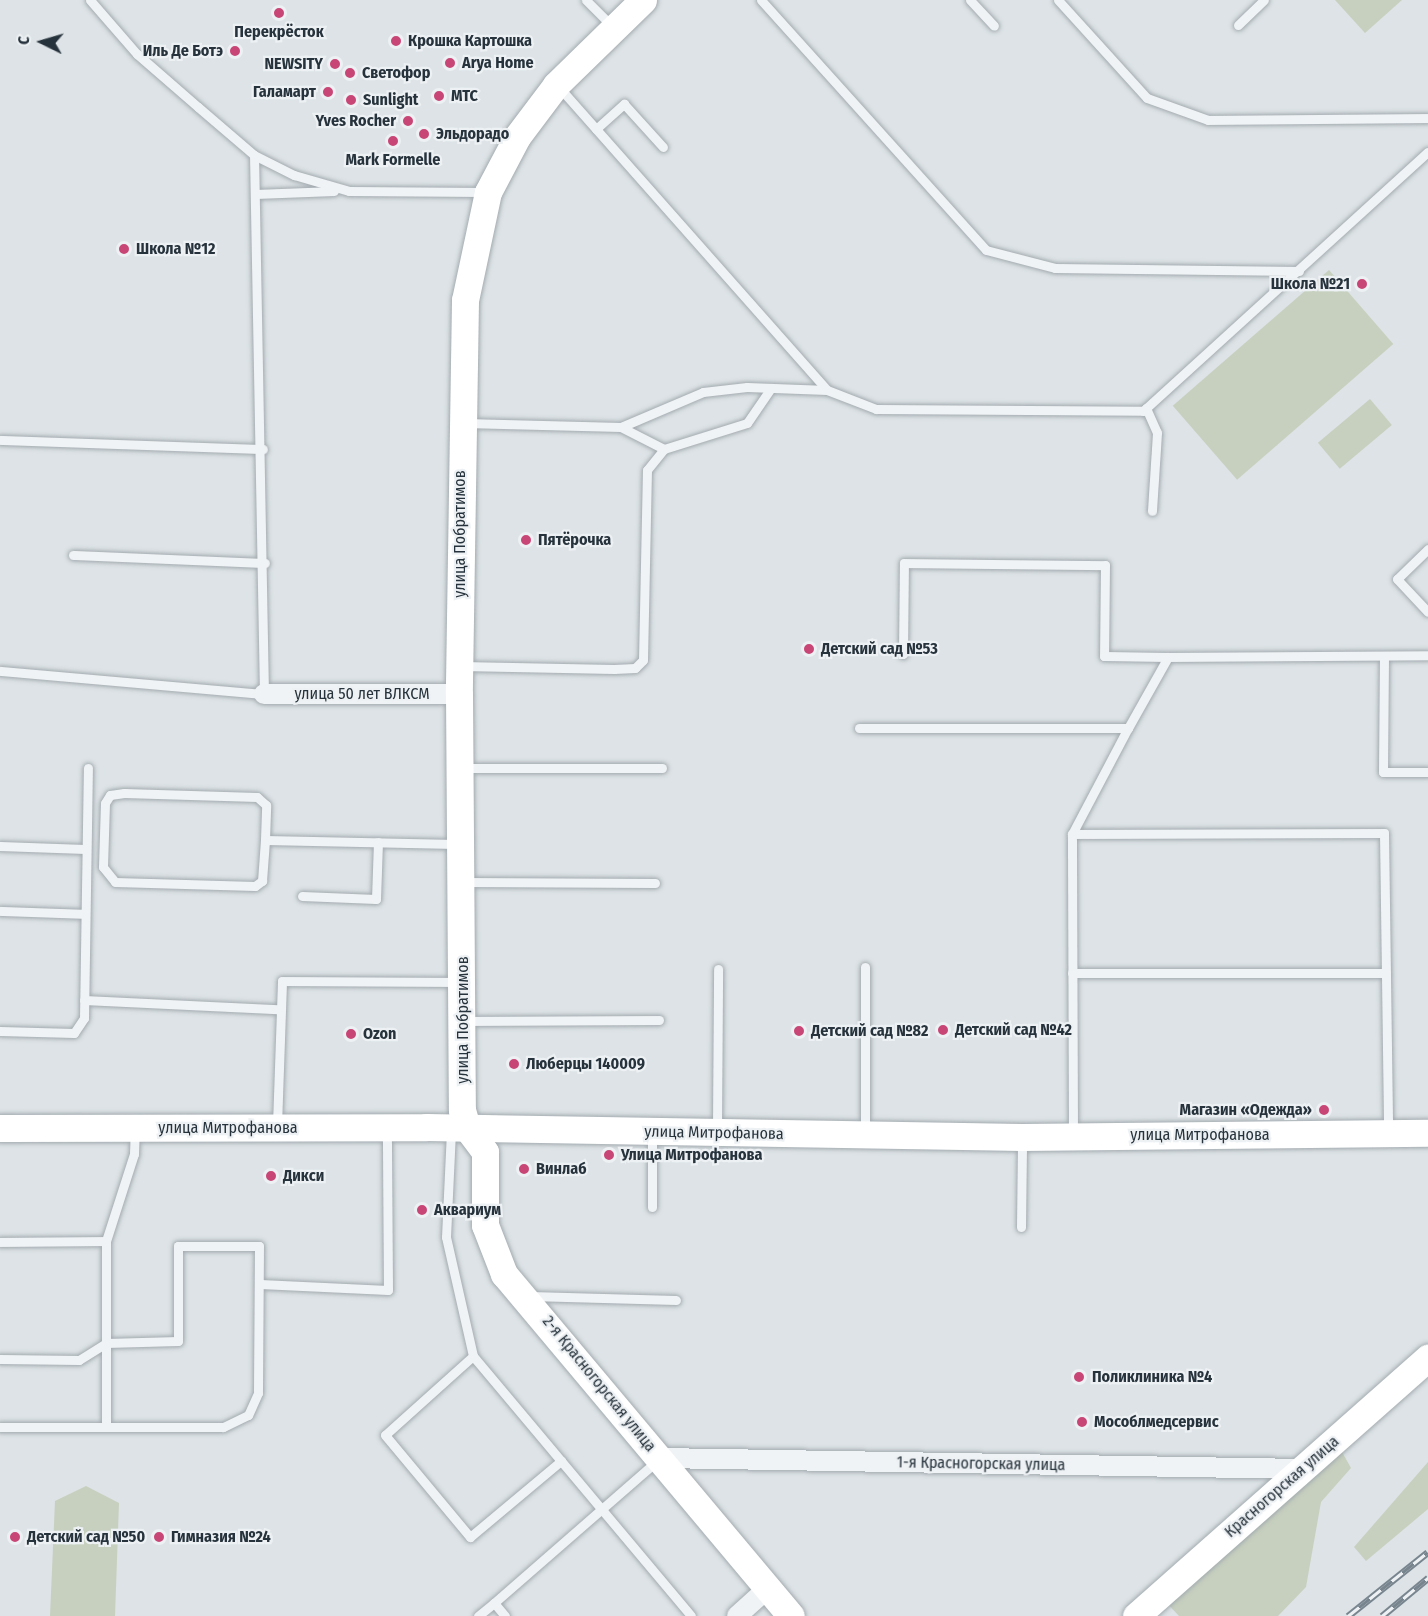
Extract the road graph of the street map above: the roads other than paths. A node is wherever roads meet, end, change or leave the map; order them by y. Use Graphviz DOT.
graph roads {
  1 [pos="90,0"];
  2 [pos="586,0"];
  3 [pos="643,0"];
  4 [pos="761,0"];
  5 [pos="970,0"];
  6 [pos="1058,0"];
  7 [pos="1264,0"];
  8 [pos="1238,25"];
  9 [pos="994,26"];
  10 [pos="613,28"];
  11 [pos="556,85"];
  12 [pos="1428,118"];
  13 [pos="596,129"];
  14 [pos="663,147"];
  15 [pos="1428,152"];
  16 [pos="254,155"];
  17 [pos="349,191"];
  18 [pos="488,192"];
  19 [pos="255,194"];
  20 [pos="1299,271"];
  21 [pos="771,388"];
  22 [pos="827,390"];
  23 [pos="1146,408"];
  24 [pos="460,422"];
  25 [pos="621,427"];
  26 [pos="0,440"];
  27 [pos="263,449"];
  28 [pos="664,449"];
  29 [pos="1152,511"];
  30 [pos="1428,549"];
  31 [pos="73,555"];
  32 [pos="265,563"];
  33 [pos="1428,612"];
  34 [pos="903,654"];
  35 [pos="1428,655"];
  36 [pos="1168,657"];
  37 [pos="1384,657"];
  38 [pos="459,666"];
  39 [pos="0,671"];
  40 [pos="264,694"];
  41 [pos="459,694"];
  42 [pos="859,728"];
  43 [pos="1128,728"];
  44 [pos="88,768"];
  45 [pos="460,768"];
  46 [pos="662,768"];
  47 [pos="1428,772"];
  48 [pos="1072,834"];
  49 [pos="265,840"];
  50 [pos="378,842"];
  51 [pos="462,844"];
  52 [pos="0,846"];
  53 [pos="86,849"];
  54 [pos="463,882"];
  55 [pos="655,883"];
  56 [pos="302,896"];
  57 [pos="0,911"];
  58 [pos="84,914"];
  59 [pos="865,967"];
  60 [pos="718,969"];
  61 [pos="1072,973"];
  62 [pos="1386,973"];
  63 [pos="463,982"];
  64 [pos="84,1000"];
  65 [pos="278,1009"];
  66 [pos="659,1020"];
  67 [pos="464,1021"];
  68 [pos="0,1031"];
  69 [pos="0,1128"];
  70 [pos="135,1128"];
  71 [pos="277,1128"];
  72 [pos="387,1128"];
  73 [pos="459,1128"];
  74 [pos="652,1133"];
  75 [pos="1428,1133"];
  76 [pos="717,1134"];
  77 [pos="1388,1134"];
  78 [pos="865,1135"];
  79 [pos="1073,1136"];
  80 [pos="1022,1137"];
  81 [pos="651,1208"];
  82 [pos="1022,1227"];
  83 [pos="106,1241"];
  84 [pos="0,1242"];
  85 [pos="260,1284"];
  86 [pos="527,1296"];
  87 [pos="676,1300"];
  88 [pos="106,1343"];
  89 [pos="472,1356"];
  90 [pos="1428,1358"];
  91 [pos="0,1359"];
  92 [pos="0,1427"];
  93 [pos="106,1427"];
  94 [pos="660,1458"];
  95 [pos="561,1461"];
  96 [pos="1302,1469"];
  97 [pos="601,1509"];
  98 [pos="767,1589"];
  99 [pos="494,1603"];
  100 [pos="478,1616"];
  101 [pos="505,1616"];
  102 [pos="691,1616"];
  103 [pos="738,1616"];
  104 [pos="791,1616"];
  105 [pos="1136,1616"];
  1 -- 16 [label="lane"];
  2 -- 10 [label="lane"];
  3 -- 10 [label="street, улица Побратимов"];
  4 -- 20 [label="lane"];
  5 -- 9 [label="lane"];
  6 -- 12 [label="lane"];
  7 -- 8 [label="lane"];
  10 -- 11 [label="street, улица Побратимов"];
  11 -- 13 [label="lane"];
  11 -- 18 [label="street, улица Побратимов"];
  13 -- 14 [label="lane"];
  13 -- 22 [label="lane"];
  15 -- 20 [label="lane"];
  16 -- 17 [label="lane"];
  16 -- 19 [label="lane"];
  17 -- 18 [label="lane"];
  17 -- 19 [label="lane"];
  18 -- 24 [label="street, улица Побратимов"];
  19 -- 27 [label="lane"];
  20 -- 23 [label="lane"];
  21 -- 22 [label="lane"];
  21 -- 25 [label="lane"];
  21 -- 28 [label="lane"];
  22 -- 23 [label="lane"];
  23 -- 29 [label="lane"];
  24 -- 25 [label="lane"];
  24 -- 38 [label="street, улица Побратимов"];
  25 -- 28 [label="lane"];
  26 -- 27 [label="lane"];
  27 -- 32 [label="lane"];
  28 -- 38 [label="lane"];
  30 -- 33 [label="lane"];
  31 -- 32 [label="lane"];
  32 -- 40 [label="lane"];
  34 -- 36 [label="lane"];
  35 -- 37 [label="lane"];
  36 -- 37 [label="lane"];
  36 -- 43 [label="lane"];
  37 -- 47 [label="lane"];
  38 -- 41 [label="street, улица Побратимов"];
  39 -- 40 [label="lane"];
  40 -- 41 [label="street, улица 50 лет ВЛКСМ"];
  41 -- 45 [label="street, улица Побратимов"];
  42 -- 43 [label="lane"];
  43 -- 48 [label="lane"];
  44 -- 53 [label="lane"];
  45 -- 46 [label="lane"];
  45 -- 51 [label="street, улица Побратимов"];
  48 -- 61 [label="lane"];
  48 -- 62 [label="lane"];
  49 -- 49 [label="lane"];
  49 -- 50 [label="lane"];
  50 -- 51 [label="lane"];
  50 -- 56 [label="lane"];
  51 -- 54 [label="street, улица Побратимов"];
  52 -- 53 [label="lane"];
  53 -- 58 [label="lane"];
  54 -- 55 [label="lane"];
  54 -- 63 [label="street, улица Побратимов"];
  57 -- 58 [label="lane"];
  58 -- 64 [label="lane"];
  59 -- 78 [label="lane"];
  60 -- 76 [label="lane"];
  61 -- 62 [label="lane"];
  61 -- 79 [label="lane"];
  62 -- 77 [label="lane"];
  63 -- 65 [label="lane"];
  63 -- 67 [label="street, улица Побратимов"];
  64 -- 65 [label="lane"];
  64 -- 68 [label="lane"];
  65 -- 71 [label="lane"];
  66 -- 67 [label="lane"];
  67 -- 73 [label="street, улица Побратимов"];
  69 -- 70 [label="street, улица Митрофанова"];
  70 -- 71 [label="street, улица Митрофанова"];
  70 -- 83 [label="lane"];
  71 -- 72 [label="street, улица Митрофанова"];
  72 -- 73 [label="street, улица Митрофанова"];
  72 -- 85 [label="lane"];
  73 -- 74 [label="street, улица Митрофанова"];
  73 -- 86 [label="street, 2-я Красногорская улица"];
  73 -- 89 [label="lane"];
  74 -- 76 [label="street, улица Митрофанова"];
  74 -- 81 [label="lane"];
  75 -- 77 [label="street, улица Митрофанова"];
  76 -- 78 [label="street, улица Митрофанова"];
  77 -- 79 [label="street, улица Митрофанова"];
  78 -- 80 [label="street, улица Митрофанова"];
  79 -- 80 [label="street, улица Митрофанова"];
  80 -- 82 [label="lane"];
  83 -- 84 [label="lane"];
  83 -- 88 [label="lane"];
  85 -- 88 [label="lane"];
  85 -- 93 [label="lane"];
  86 -- 87 [label="lane"];
  86 -- 94 [label="street, 2-я Красногорская улица"];
  88 -- 91 [label="lane"];
  88 -- 93 [label="lane"];
  89 -- 95 [label="lane"];
  89 -- 95 [label="lane"];
  90 -- 96 [label="street, Красногорская улица"];
  92 -- 93 [label="lane"];
  94 -- 96 [label="street, 1-я Красногорская улица"];
  94 -- 97 [label="lane"];
  94 -- 98 [label="street, 2-я Красногорская улица"];
  95 -- 97 [label="lane"];
  96 -- 105 [label="street, Красногорская улица"];
  97 -- 99 [label="lane"];
  97 -- 102 [label="lane"];
  98 -- 103 [label="street"];
  98 -- 104 [label="street, 2-я Красногорская улица"];
  99 -- 100 [label="lane"];
  99 -- 101 [label="lane"];
}
